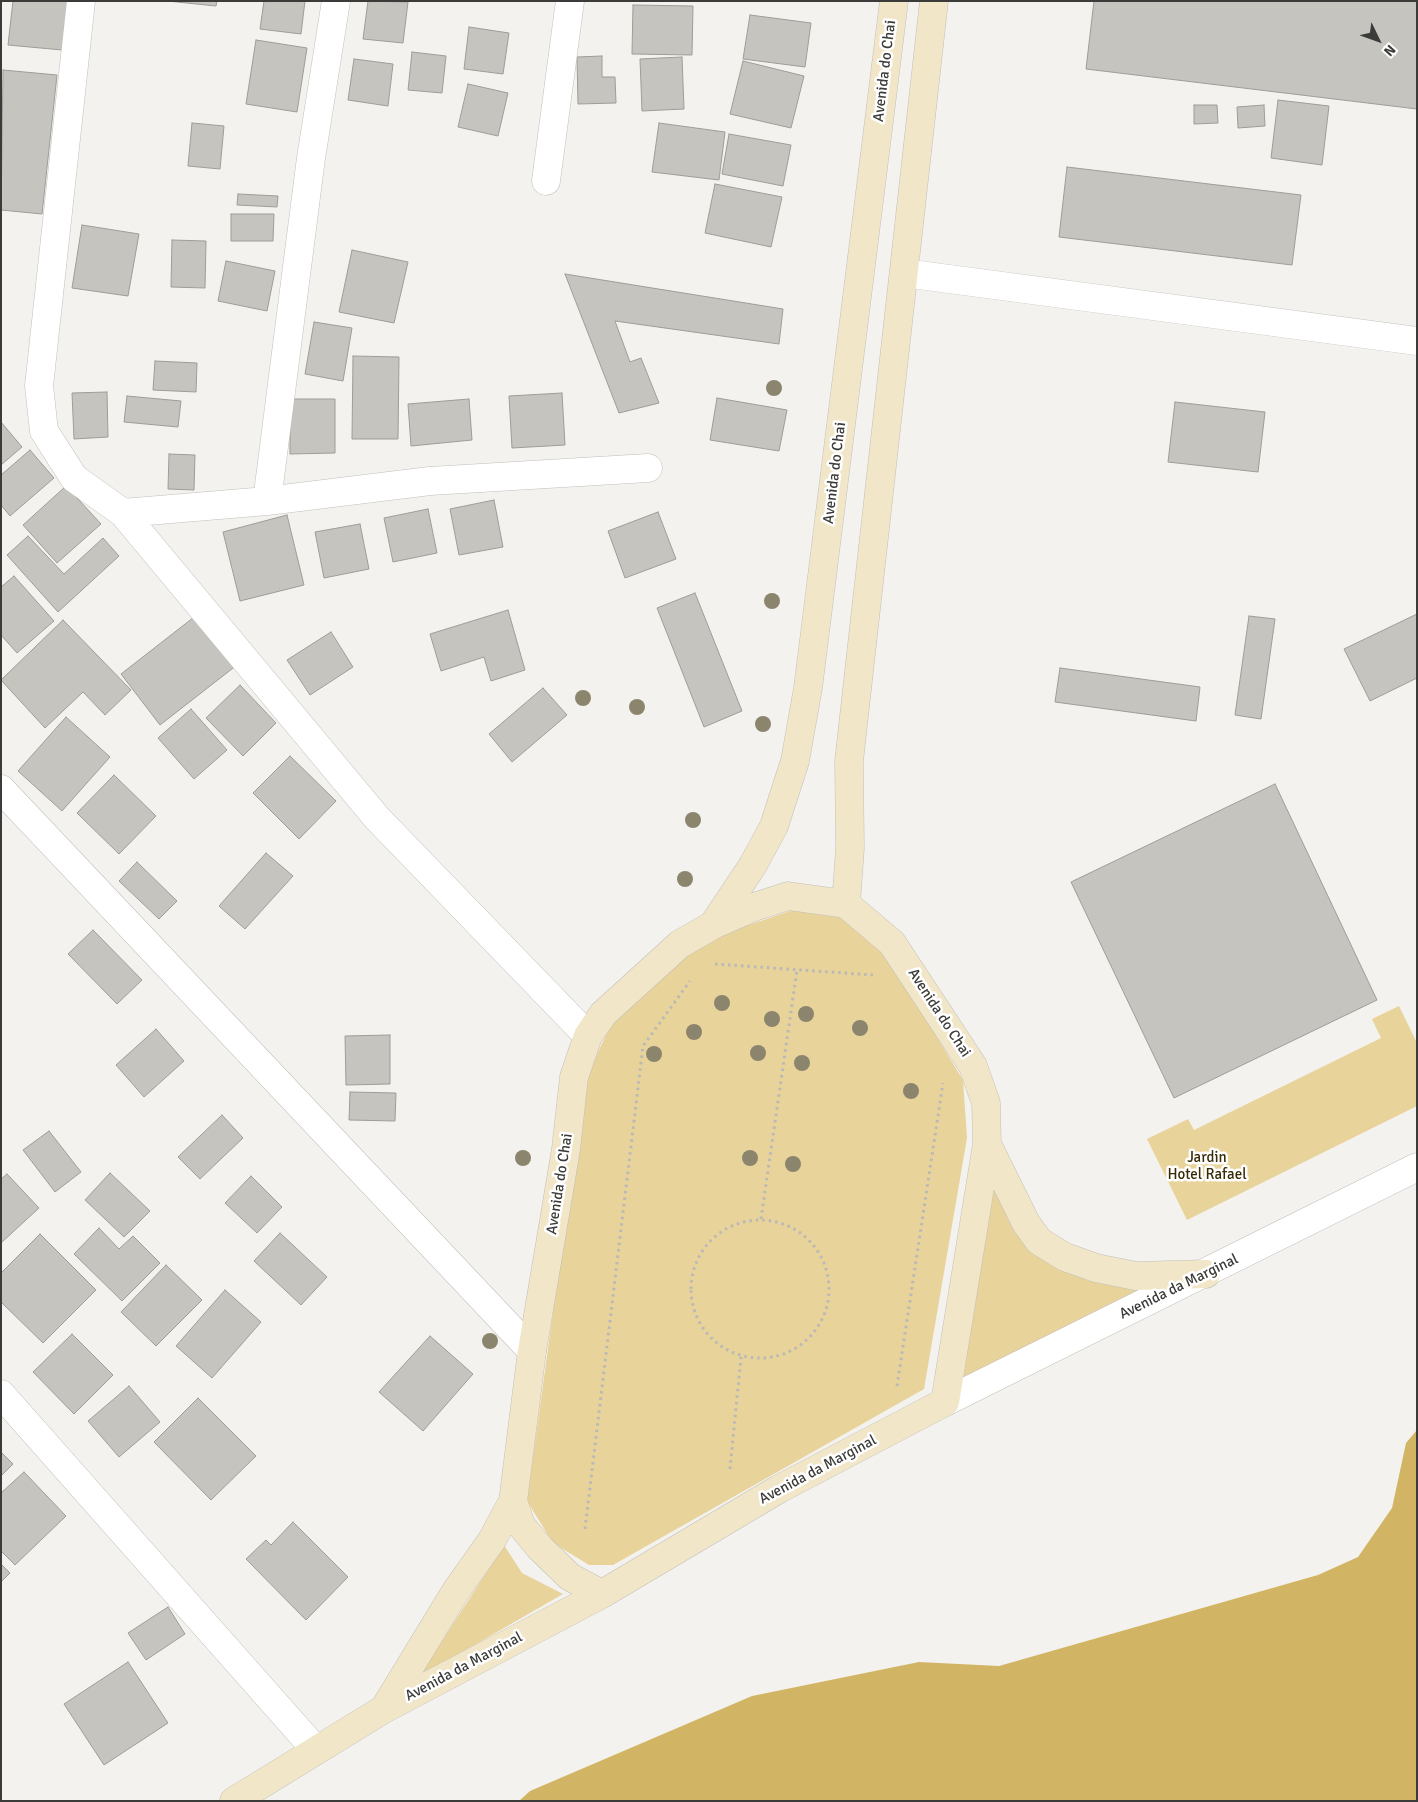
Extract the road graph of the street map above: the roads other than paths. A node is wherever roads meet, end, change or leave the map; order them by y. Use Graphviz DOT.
graph roads {
  1 [pos="81,1"];
  2 [pos="336,1"];
  3 [pos="570,1"];
  4 [pos="894,1"];
  5 [pos="934,1"];
  6 [pos="546,181"];
  7 [pos="904,273"];
  8 [pos="1417,341"];
  9 [pos="648,468"];
  10 [pos="267,501"];
  11 [pos="123,513"];
  12 [pos="1,789"];
  13 [pos="846,904"];
  14 [pos="713,926"];
  15 [pos="588,1036"];
  16 [pos="987,1144"];
  17 [pos="1417,1167"];
  18 [pos="1206,1274"];
  19 [pos="532,1351"];
  20 [pos="1,1394"];
  21 [pos="944,1402"];
  22 [pos="513,1501"];
  23 [pos="602,1594"];
  24 [pos="384,1709"];
  25 [pos="316,1749"];
  26 [pos="234,1801"];
  1 -- 11 [label="street"];
  2 -- 10 [label="street"];
  3 -- 6 [label="street"];
  4 -- 14 [label="main road, Avenida do Chai"];
  5 -- 7 [label="main road"];
  7 -- 8 [label="street"];
  7 -- 13 [label="main road"];
  9 -- 10 [label="street"];
  10 -- 11 [label="street"];
  11 -- 15 [label="street"];
  12 -- 19 [label="street"];
  13 -- 14 [label="main road, Avenida do Chai"];
  13 -- 16 [label="main road, Avenida do Chai"];
  14 -- 15 [label="main road, Avenida do Chai"];
  15 -- 19 [label="main road, Avenida do Chai"];
  16 -- 18 [label="main road"];
  16 -- 21 [label="main road"];
  17 -- 18 [label="street, Avenida da Marginal"];
  18 -- 21 [label="street, Avenida da Marginal"];
  19 -- 22 [label="main road, Avenida do Chai"];
  20 -- 25 [label="street"];
  21 -- 23 [label="main road, Avenida da Marginal"];
  22 -- 23 [label="main road"];
  22 -- 24 [label="main road"];
  23 -- 24 [label="main road, Avenida da Marginal"];
  24 -- 25 [label="main road, Avenida da Marginal"];
  25 -- 26 [label="main road, Avenida da Marginal"];
}
